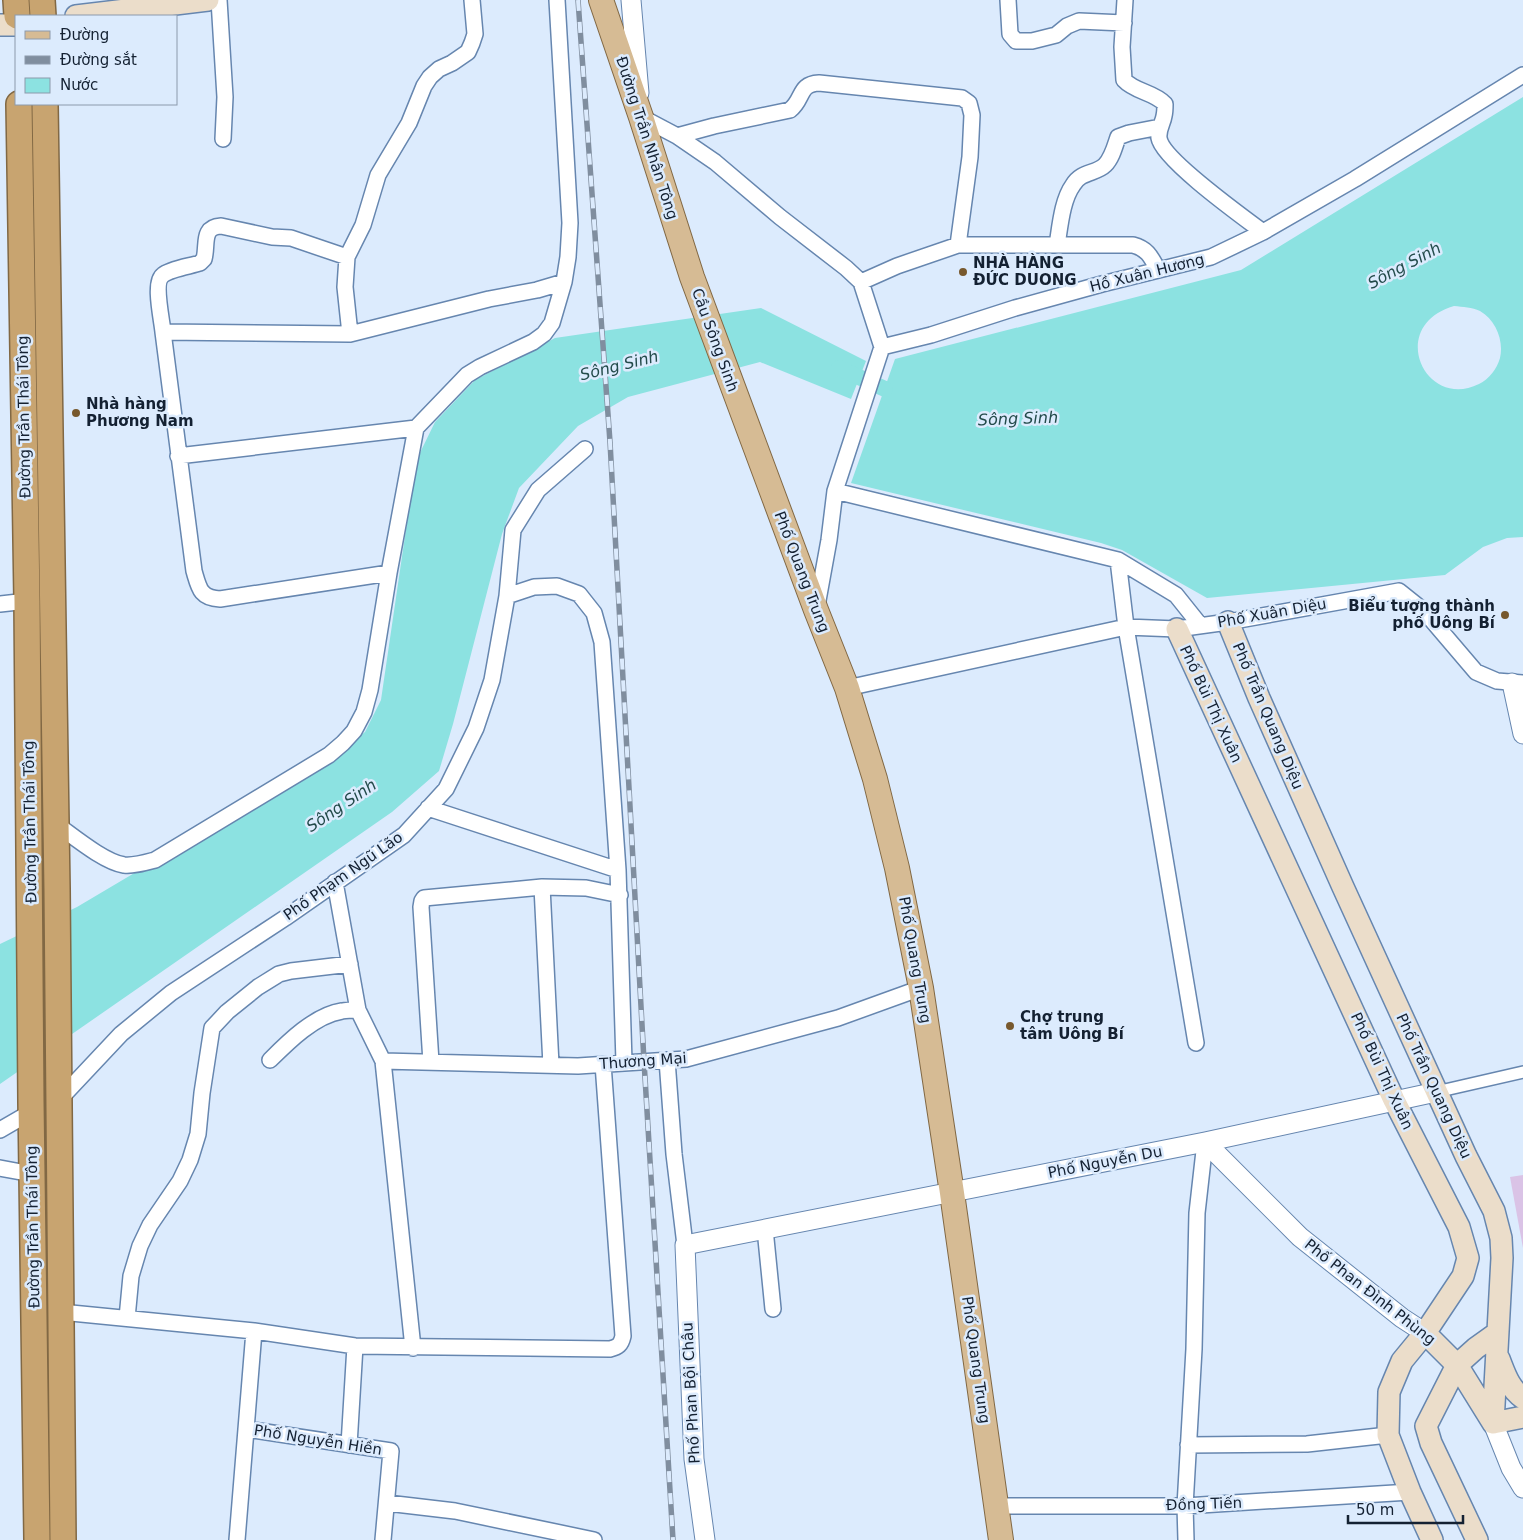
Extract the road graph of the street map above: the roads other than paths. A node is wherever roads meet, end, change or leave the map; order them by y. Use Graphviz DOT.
graph roads {
  1 [pos="16,0"];
  2 [pos="42,0"];
  3 [pos="208,0"];
  4 [pos="219,0"];
  5 [pos="472,0"];
  6 [pos="557,0"];
  7 [pos="601,0"];
  8 [pos="631,0"];
  9 [pos="1008,0"];
  10 [pos="1125,0"];
  11 [pos="17,15"];
  12 [pos="44,15"];
  13 [pos="84,15"];
  14 [pos="1124,23"];
  15 [pos="0,25"];
  16 [pos="15,25"];
  17 [pos="1523,75"];
  18 [pos="19,105"];
  19 [pos="45,105"];
  20 [pos="641,117"];
  21 [pos="1160,127"];
  22 [pos="678,136"];
  23 [pos="223,139"];
  24 [pos="1263,232"];
  25 [pos="958,245"];
  26 [pos="1057,245"];
  27 [pos="347,257"];
  28 [pos="1158,270"];
  29 [pos="692,277"];
  30 [pos="564,282"];
  31 [pos="861,282"];
  32 [pos="164,332"];
  33 [pos="350,334"];
  34 [pos="882,347"];
  35 [pos="738,402"];
  36 [pos="416,428"];
  37 [pos="585,449"];
  38 [pos="178,456"];
  39 [pos="836,491"];
  40 [pos="1118,560"];
  41 [pos="389,573"];
  42 [pos="1176,595"];
  43 [pos="507,596"];
  44 [pos="27,601"];
  45 [pos="0,604"];
  46 [pos="816,610"];
  47 [pos="1228,622"];
  48 [pos="1200,625"];
  49 [pos="1126,627"];
  50 [pos="1177,629"];
  51 [pos="1518,683"];
  52 [pos="847,688"];
  53 [pos="1523,734"];
  54 [pos="428,808"];
  55 [pos="56,824"];
  56 [pos="618,870"];
  57 [pos="335,882"];
  58 [pos="542,887"];
  59 [pos="620,895"];
  60 [pos="350,964"];
  61 [pos="921,988"];
  62 [pos="358,1010"];
  63 [pos="1196,1043"];
  64 [pos="270,1060"];
  65 [pos="666,1060"];
  66 [pos="384,1061"];
  67 [pos="431,1062"];
  68 [pos="624,1062"];
  69 [pos="603,1064"];
  70 [pos="552,1065"];
  71 [pos="1523,1072"];
  72 [pos="1436,1092"];
  73 [pos="59,1094"];
  74 [pos="1394,1100"];
  75 [pos="31,1107"];
  76 [pos="0,1130"];
  77 [pos="1205,1142"];
  78 [pos="0,1168"];
  79 [pos="32,1174"];
  80 [pos="952,1193"];
  81 [pos="765,1229"];
  82 [pos="685,1245"];
  83 [pos="773,1309"];
  84 [pos="61,1312"];
  85 [pos="127,1318"];
  86 [pos="254,1331"];
  87 [pos="1425,1333"];
  88 [pos="1497,1342"];
  89 [pos="355,1346"];
  90 [pos="413,1348"];
  91 [pos="1457,1365"];
  92 [pos="1523,1398"];
  93 [pos="1523,1417"];
  94 [pos="1493,1423"];
  95 [pos="246,1429"];
  96 [pos="1388,1435"];
  97 [pos="349,1445"];
  98 [pos="1188,1445"];
  99 [pos="1523,1488"];
  100 [pos="1410,1492"];
  101 [pos="386,1503"];
  102 [pos="998,1506"];
  103 [pos="1185,1506"];
  104 [pos="37,1540"];
  105 [pos="63,1540"];
  106 [pos="237,1540"];
  107 [pos="384,1540"];
  108 [pos="594,1540"];
  109 [pos="704,1540"];
  110 [pos="1000,1540"];
  111 [pos="1186,1540"];
  112 [pos="1432,1540"];
  113 [pos="1477,1540"];
  1 -- 11 [label="highway"];
  2 -- 12 [label="highway"];
  3 -- 13 [label="main road"];
  4 -- 23 [label="street"];
  5 -- 27 [label="street"];
  6 -- 30 [label="street"];
  7 -- 20 [label="main road, Đường Trần Nhân Tông"];
  8 -- 20 [label="street"];
  9 -- 14 [label="street"];
  10 -- 14 [label="street"];
  14 -- 21 [label="street"];
  15 -- 16 [label="main road"];
  17 -- 24 [label="street, Hồ Xuân Hương"];
  18 -- 44 [label="highway, Đường Trần Thái Tông"];
  19 -- 55 [label="highway, Đường Trần Thái Tông"];
  20 -- 22 [label="street"];
  20 -- 29 [label="main road, Đường Trần Nhân Tông"];
  21 -- 24 [label="street"];
  21 -- 26 [label="street"];
  22 -- 25 [label="street"];
  22 -- 31 [label="street"];
  24 -- 28 [label="street, Hồ Xuân Hương"];
  25 -- 26 [label="street"];
  25 -- 31 [label="street"];
  26 -- 28 [label="street"];
  27 -- 32 [label="street"];
  27 -- 33 [label="street"];
  28 -- 34 [label="street, Hồ Xuân Hương"];
  29 -- 35 [label="main road, Cầu Sông Sinh"];
  30 -- 33 [label="street"];
  30 -- 36 [label="street"];
  31 -- 34 [label="street"];
  32 -- 33 [label="street"];
  32 -- 38 [label="street"];
  34 -- 39 [label="street"];
  35 -- 46 [label="main road, Phố Quang Trung"];
  36 -- 38 [label="street"];
  36 -- 41 [label="street"];
  37 -- 43 [label="street, Phố Phạm Ngũ Lão"];
  38 -- 41 [label="street"];
  39 -- 40 [label="street, Phố Xuân Diệu"];
  39 -- 46 [label="street"];
  40 -- 42 [label="street, Phố Xuân Diệu"];
  40 -- 49 [label="street"];
  41 -- 55 [label="street"];
  42 -- 48 [label="street, Phố Xuân Diệu"];
  42 -- 50 [label="street, Phố Bùi Thị Xuân"];
  43 -- 54 [label="street, Phố Phạm Ngũ Lão"];
  43 -- 56 [label="street"];
  44 -- 45 [label="street"];
  44 -- 75 [label="highway, Đường Trần Thái Tông"];
  46 -- 52 [label="main road, Phố Quang Trung"];
  47 -- 48 [label="street, Phố Xuân Diệu"];
  47 -- 51 [label="street, Phố Xuân Diệu"];
  47 -- 72 [label="main road, Phố Trần Quang Diệu"];
  48 -- 50 [label="street"];
  49 -- 50 [label="street"];
  49 -- 52 [label="street"];
  49 -- 63 [label="street"];
  50 -- 74 [label="main road, Phố Bùi Thị Xuân"];
  51 -- 53 [label="street"];
  52 -- 61 [label="main road, Phố Quang Trung"];
  54 -- 56 [label="street"];
  54 -- 57 [label="street, Phố Phạm Ngũ Lão"];
  55 -- 73 [label="highway, Đường Trần Thái Tông"];
  56 -- 59 [label="street"];
  57 -- 60 [label="street"];
  57 -- 73 [label="street, Phố Phạm Ngũ Lão"];
  58 -- 59 [label="street"];
  58 -- 67 [label="street"];
  58 -- 70 [label="street"];
  59 -- 68 [label="street"];
  60 -- 62 [label="street"];
  60 -- 85 [label="street"];
  61 -- 65 [label="street, Thương Mại"];
  61 -- 80 [label="main road, Phố Quang Trung"];
  62 -- 64 [label="street"];
  62 -- 66 [label="street"];
  65 -- 68 [label="street, Thương Mại"];
  65 -- 82 [label="street"];
  66 -- 67 [label="street, Thương Mại"];
  66 -- 90 [label="street"];
  67 -- 70 [label="street, Thương Mại"];
  68 -- 69 [label="street, Thương Mại"];
  69 -- 70 [label="street, Thương Mại"];
  69 -- 90 [label="street"];
  71 -- 72 [label="street, Phố Nguyễn Du"];
  72 -- 74 [label="street, Phố Nguyễn Du"];
  72 -- 88 [label="main road, Phố Trần Quang Diệu"];
  73 -- 84 [label="highway, Đường Trần Thái Tông"];
  74 -- 77 [label="street, Phố Nguyễn Du"];
  74 -- 87 [label="main road, Phố Bùi Thị Xuân"];
  75 -- 76 [label="street"];
  75 -- 79 [label="highway, Đường Trần Thái Tông"];
  77 -- 80 [label="street, Phố Nguyễn Du"];
  77 -- 87 [label="street, Phố Phan Đình Phùng"];
  77 -- 98 [label="street"];
  78 -- 79 [label="street"];
  79 -- 104 [label="highway, Đường Trần Thái Tông"];
  80 -- 81 [label="street, Phố Nguyễn Du"];
  80 -- 102 [label="main road, Phố Quang Trung"];
  81 -- 82 [label="street, Phố Nguyễn Du"];
  81 -- 83 [label="street"];
  82 -- 109 [label="street, Phố Phan Bội Châu"];
  84 -- 85 [label="street"];
  84 -- 105 [label="highway, Đường Trần Thái Tông"];
  85 -- 86 [label="street"];
  86 -- 89 [label="street"];
  86 -- 95 [label="street"];
  87 -- 91 [label="main road, Phố Phan Đình Phùng"];
  87 -- 96 [label="main road, Phố Bùi Thị Xuân"];
  88 -- 91 [label="main road"];
  88 -- 92 [label="main road"];
  88 -- 94 [label="main road, Phố Trần Quang Diệu"];
  89 -- 90 [label="street"];
  89 -- 97 [label="street"];
  91 -- 94 [label="main road, Phố Phan Đình Phùng"];
  91 -- 113 [label="main road"];
  93 -- 94 [label="main road"];
  94 -- 99 [label="street, Phố Phan Đình Phùng"];
  95 -- 97 [label="street, Phố Nguyễn Hiền"];
  95 -- 106 [label="street"];
  96 -- 98 [label="street"];
  96 -- 100 [label="main road, Phố Bùi Thị Xuân"];
  97 -- 101 [label="street, Phố Nguyễn Hiền"];
  98 -- 103 [label="street"];
  100 -- 103 [label="street, Đồng Tiến"];
  100 -- 112 [label="main road, Phố Bùi Thị Xuân"];
  101 -- 107 [label="street, Phố Nguyễn Hiền"];
  101 -- 108 [label="street"];
  102 -- 103 [label="street, Đồng Tiến"];
  102 -- 110 [label="main road, Phố Quang Trung"];
  103 -- 111 [label="street"];
}
